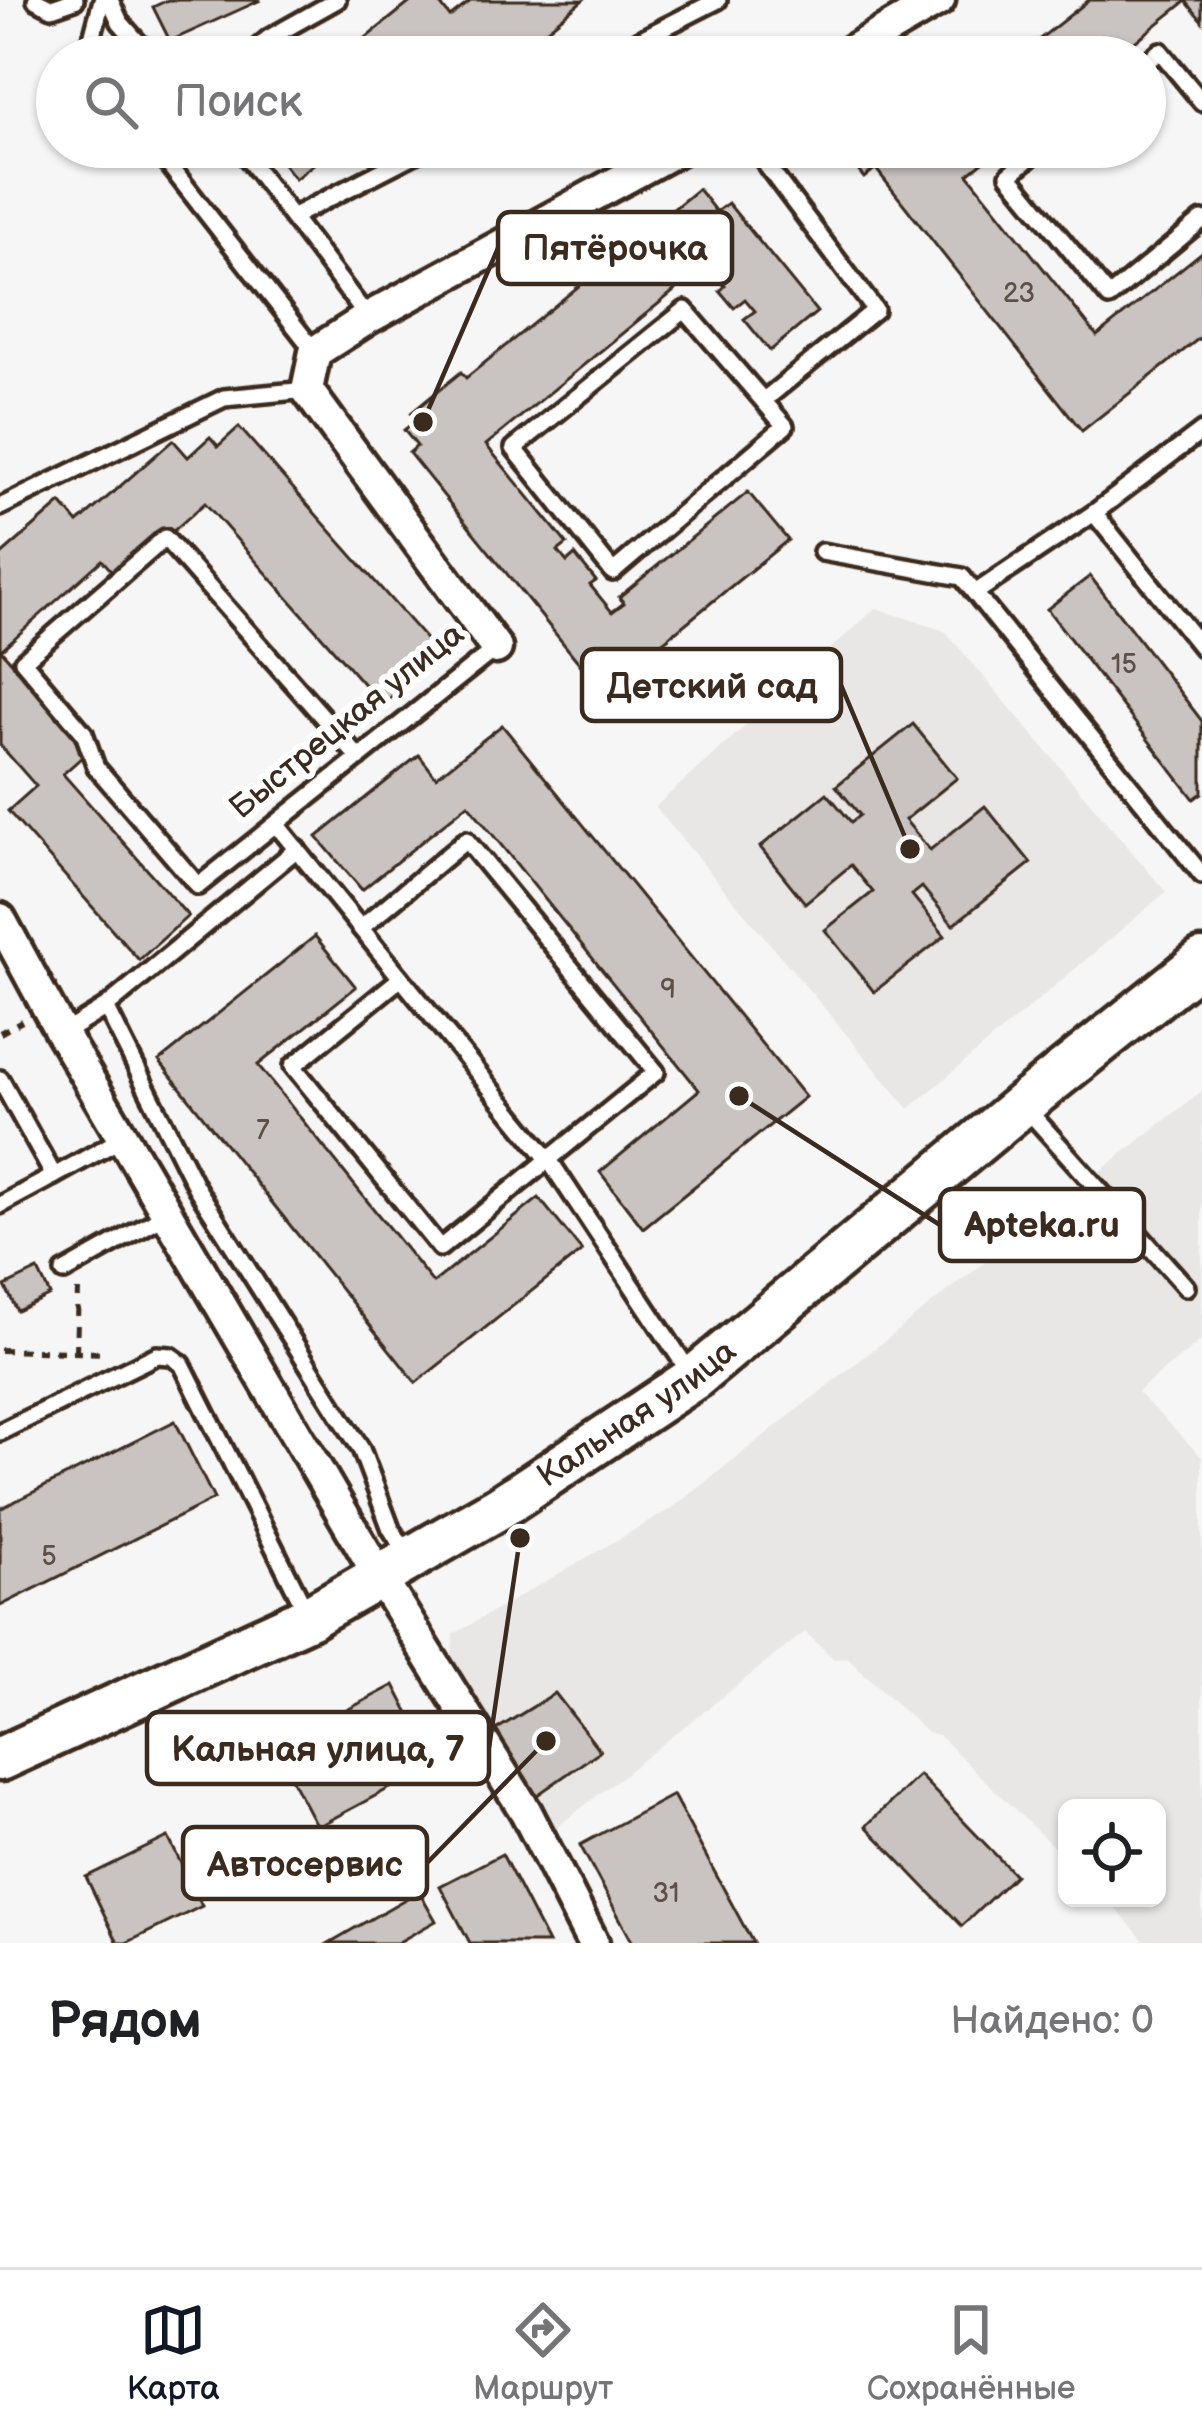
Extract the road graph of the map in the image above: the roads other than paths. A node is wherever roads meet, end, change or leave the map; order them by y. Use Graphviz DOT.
graph roads {
  1 [pos="36,0"];
  2 [pos="75,0"];
  3 [pos="106,0"];
  4 [pos="337,0"];
  5 [pos="718,0"];
  6 [pos="939,0"];
  7 [pos="94,36"];
  8 [pos="132,36"];
  9 [pos="273,36"];
  10 [pos="647,36"];
  11 [pos="877,36"];
  12 [pos="1166,58"];
  13 [pos="1202,101"];
  14 [pos="171,168"];
  15 [pos="256,168"];
  16 [pos="388,168"];
  17 [pos="643,168"];
  18 [pos="768,168"];
  19 [pos="1018,168"];
  20 [pos="294,216"];
  21 [pos="1202,220"];
  22 [pos="368,318"];
  23 [pos="315,352"];
  24 [pos="307,390"];
  25 [pos="764,400"];
  26 [pos="1202,431"];
  27 [pos="0,507"];
  28 [pos="1094,513"];
  29 [pos="822,552"];
  30 [pos="974,593"];
  31 [pos="496,648"];
  32 [pos="1202,648"];
  33 [pos="358,758"];
  34 [pos="276,824"];
  35 [pos="297,849"];
  36 [pos="1202,875"];
  37 [pos="0,919"];
  38 [pos="361,928"];
  39 [pos="1202,962"];
  40 [pos="401,978"];
  41 [pos="106,1007"];
  42 [pos="62,1034"];
  43 [pos="0,1079"];
  44 [pos="1023,1104"];
  45 [pos="123,1138"];
  46 [pos="549,1160"];
  47 [pos="54,1176"];
  48 [pos="0,1205"];
  49 [pos="167,1214"];
  50 [pos="71,1268"];
  51 [pos="1186,1287"];
  52 [pos="694,1378"];
  53 [pos="0,1432"];
  54 [pos="396,1570"];
  55 [pos="309,1617"];
  56 [pos="0,1760"];
  57 [pos="593,1943"];
  1 -- 2 [label="lane"];
  3 -- 7 [label="lane"];
  3 -- 8 [label="lane"];
  4 -- 9 [label="lane"];
  5 -- 10 [label="lane"];
  6 -- 11 [label="street"];
  12 -- 13 [label="lane"];
  14 -- 23 [label="lane"];
  15 -- 20 [label="lane"];
  16 -- 20 [label="lane"];
  17 -- 22 [label="street"];
  18 -- 25 [label="lane"];
  19 -- 21 [label="lane"];
  20 -- 22 [label="lane"];
  22 -- 23 [label="street"];
  23 -- 24 [label="street"];
  24 -- 27 [label="lane"];
  24 -- 31 [label="street, Быстрецкая улица"];
  25 -- 25 [label="lane"];
  26 -- 28 [label="lane"];
  28 -- 30 [label="lane"];
  28 -- 32 [label="lane"];
  29 -- 30 [label="lane"];
  30 -- 36 [label="lane"];
  31 -- 33 [label="lane, Быстрецкая улица"];
  33 -- 34 [label="lane, Быстрецкая улица"];
  33 -- 34 [label="lane, Быстрецкая улица"];
  34 -- 35 [label="lane"];
  35 -- 38 [label="lane"];
  35 -- 41 [label="lane"];
  37 -- 42 [label="street"];
  38 -- 40 [label="lane"];
  38 -- 46 [label="lane"];
  39 -- 44 [label="street, Кальная улица"];
  40 -- 46 [label="lane"];
  40 -- 46 [label="lane"];
  41 -- 42 [label="lane"];
  41 -- 54 [label="lane"];
  42 -- 45 [label="street"];
  43 -- 47 [label="lane"];
  44 -- 51 [label="lane"];
  44 -- 52 [label="street, Кальная улица"];
  45 -- 47 [label="lane"];
  45 -- 49 [label="street"];
  46 -- 52 [label="lane"];
  47 -- 48 [label="lane"];
  49 -- 50 [label="lane"];
  49 -- 54 [label="street"];
  52 -- 54 [label="street, Кальная улица"];
  53 -- 55 [label="lane"];
  54 -- 55 [label="street, Кальная улица"];
  54 -- 57 [label="street"];
  55 -- 56 [label="street, Кальная улица"];
}
